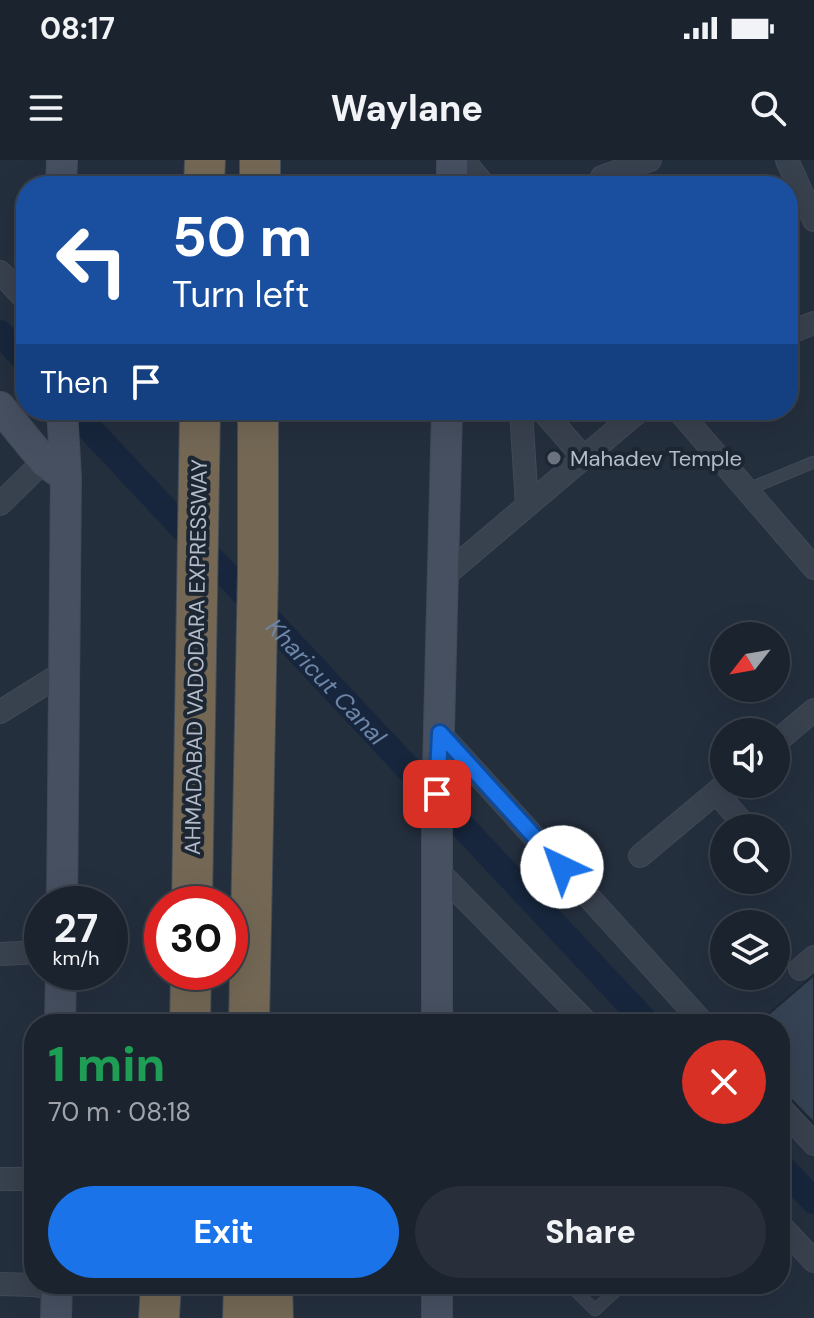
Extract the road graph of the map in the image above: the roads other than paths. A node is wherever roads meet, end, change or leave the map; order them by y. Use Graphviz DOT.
graph roads {
  1 [pos="463,160"];
  2 [pos="650,160"];
  3 [pos="477,176"];
  4 [pos="605,176"];
  5 [pos="798,183"];
  6 [pos="812,212"];
  7 [pos="0,272"];
  8 [pos="16,289"];
  9 [pos="0,407"];
  10 [pos="61,420"];
  11 [pos="200,420"];
  12 [pos="258,420"];
  13 [pos="447,420"];
  14 [pos="522,420"];
  15 [pos="551,420"];
  16 [pos="628,420"];
  17 [pos="686,420"];
  18 [pos="584,458"];
  19 [pos="814,462"];
  20 [pos="55,469"];
  21 [pos="746,490"];
  22 [pos="0,504"];
  23 [pos="527,505"];
  24 [pos="814,568"];
  25 [pos="443,577"];
  26 [pos="64,672"];
  27 [pos="814,710"];
  28 [pos="0,712"];
  29 [pos="790,730"];
  30 [pos="440,733"];
  31 [pos="710,797"];
  32 [pos="640,856"];
  33 [pos="437,870"];
  34 [pos="62,886"];
  35 [pos="192,886"];
  36 [pos="24,953"];
  37 [pos="0,954"];
  38 [pos="61,990"];
  39 [pos="191,990"];
  40 [pos="60,1014"];
  41 [pos="190,1014"];
  42 [pos="251,1014"];
  43 [pos="437,1014"];
  44 [pos="578,1014"];
  45 [pos="695,1014"];
  46 [pos="790,1118"];
  47 [pos="814,1144"];
  48 [pos="0,1179"];
  49 [pos="24,1179"];
  50 [pos="790,1236"];
  51 [pos="814,1261"];
  52 [pos="0,1284"];
  53 [pos="24,1285"];
  54 [pos="160,1294"];
  55 [pos="186,1294"];
  56 [pos="244,1294"];
  57 [pos="272,1294"];
  58 [pos="437,1294"];
  59 [pos="579,1294"];
  60 [pos="612,1294"];
  61 [pos="159,1318"];
  62 [pos="185,1318"];
  63 [pos="243,1318"];
  64 [pos="273,1318"];
  65 [pos="437,1318"];
  1 -- 3 [label="street"];
  2 -- 4 [label="street"];
  5 -- 6 [label="street"];
  7 -- 8 [label="street"];
  9 -- 20 [label="street"];
  10 -- 20 [label="street"];
  11 -- 35 [label="highway, AHMADABAD VADODARA EXPRESSWAY"];
  12 -- 42 [label="highway"];
  13 -- 25 [label="street"];
  14 -- 23 [label="street"];
  15 -- 18 [label="street"];
  16 -- 18 [label="street"];
  17 -- 21 [label="street"];
  18 -- 23 [label="street"];
  19 -- 21 [label="lane"];
  20 -- 22 [label="street"];
  20 -- 26 [label="street"];
  21 -- 24 [label="street"];
  23 -- 25 [label="street"];
  25 -- 30 [label="street"];
  26 -- 28 [label="street"];
  26 -- 34 [label="street"];
  27 -- 29 [label="street"];
  30 -- 33 [label="street"];
  30 -- 45 [label="street"];
  31 -- 32 [label="street"];
  33 -- 43 [label="street"];
  33 -- 44 [label="street"];
  36 -- 37 [label="street"];
  38 -- 40 [label="street"];
  39 -- 41 [label="highway"];
  46 -- 47 [label="street"];
  48 -- 49 [label="street"];
  50 -- 51 [label="street"];
  52 -- 53 [label="street"];
  54 -- 61 [label="highway"];
  55 -- 62 [label="highway"];
  56 -- 63 [label="highway"];
  57 -- 64 [label="highway"];
  58 -- 65 [label="street"];
  59 -- 60 [label="lane"];
}
